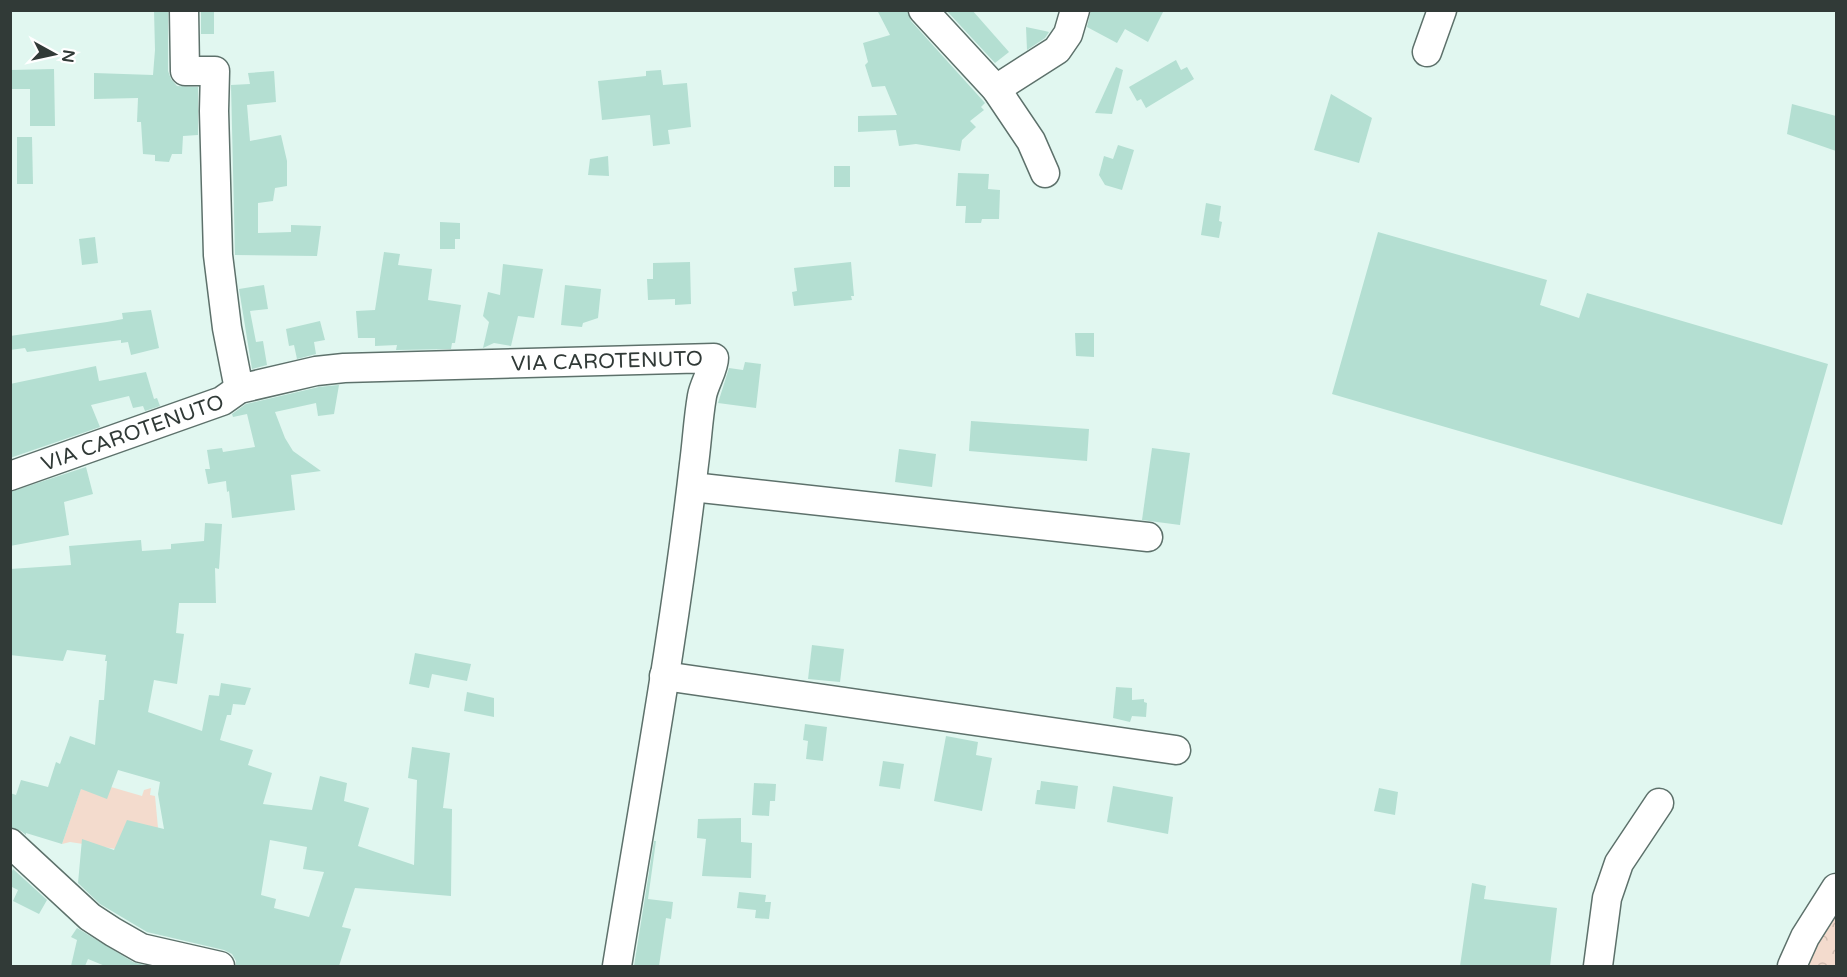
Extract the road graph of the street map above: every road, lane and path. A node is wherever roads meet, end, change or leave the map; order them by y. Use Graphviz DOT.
graph roads {
  1 [pos="184,10"];
  2 [pos="923,10"];
  3 [pos="1075,10"];
  4 [pos="1442,10"];
  5 [pos="1427,52"];
  6 [pos="996,89"];
  7 [pos="1045,173"];
  8 [pos="239,389"];
  9 [pos="10,476"];
  10 [pos="692,487"];
  11 [pos="1148,537"];
  12 [pos="664,676"];
  13 [pos="1176,750"];
  14 [pos="1659,803"];
  15 [pos="10,843"];
  16 [pos="1836,888"];
  17 [pos="220,966"];
  18 [pos="617,966"];
  19 [pos="1598,966"];
  20 [pos="1792,966"];
  1 -- 8 [label="street"];
  2 -- 6 [label="street"];
  3 -- 6 [label="street"];
  4 -- 5 [label="street"];
  6 -- 7 [label="street"];
  8 -- 9 [label="street, VIA CAROTENUTO"];
  8 -- 10 [label="street, VIA CAROTENUTO"];
  10 -- 11 [label="street"];
  10 -- 12 [label="street, VIA CAROTENUTO"];
  12 -- 13 [label="street"];
  12 -- 18 [label="street, VIA CAROTENUTO"];
  14 -- 19 [label="street"];
  15 -- 17 [label="street"];
  16 -- 20 [label="street"];
}
